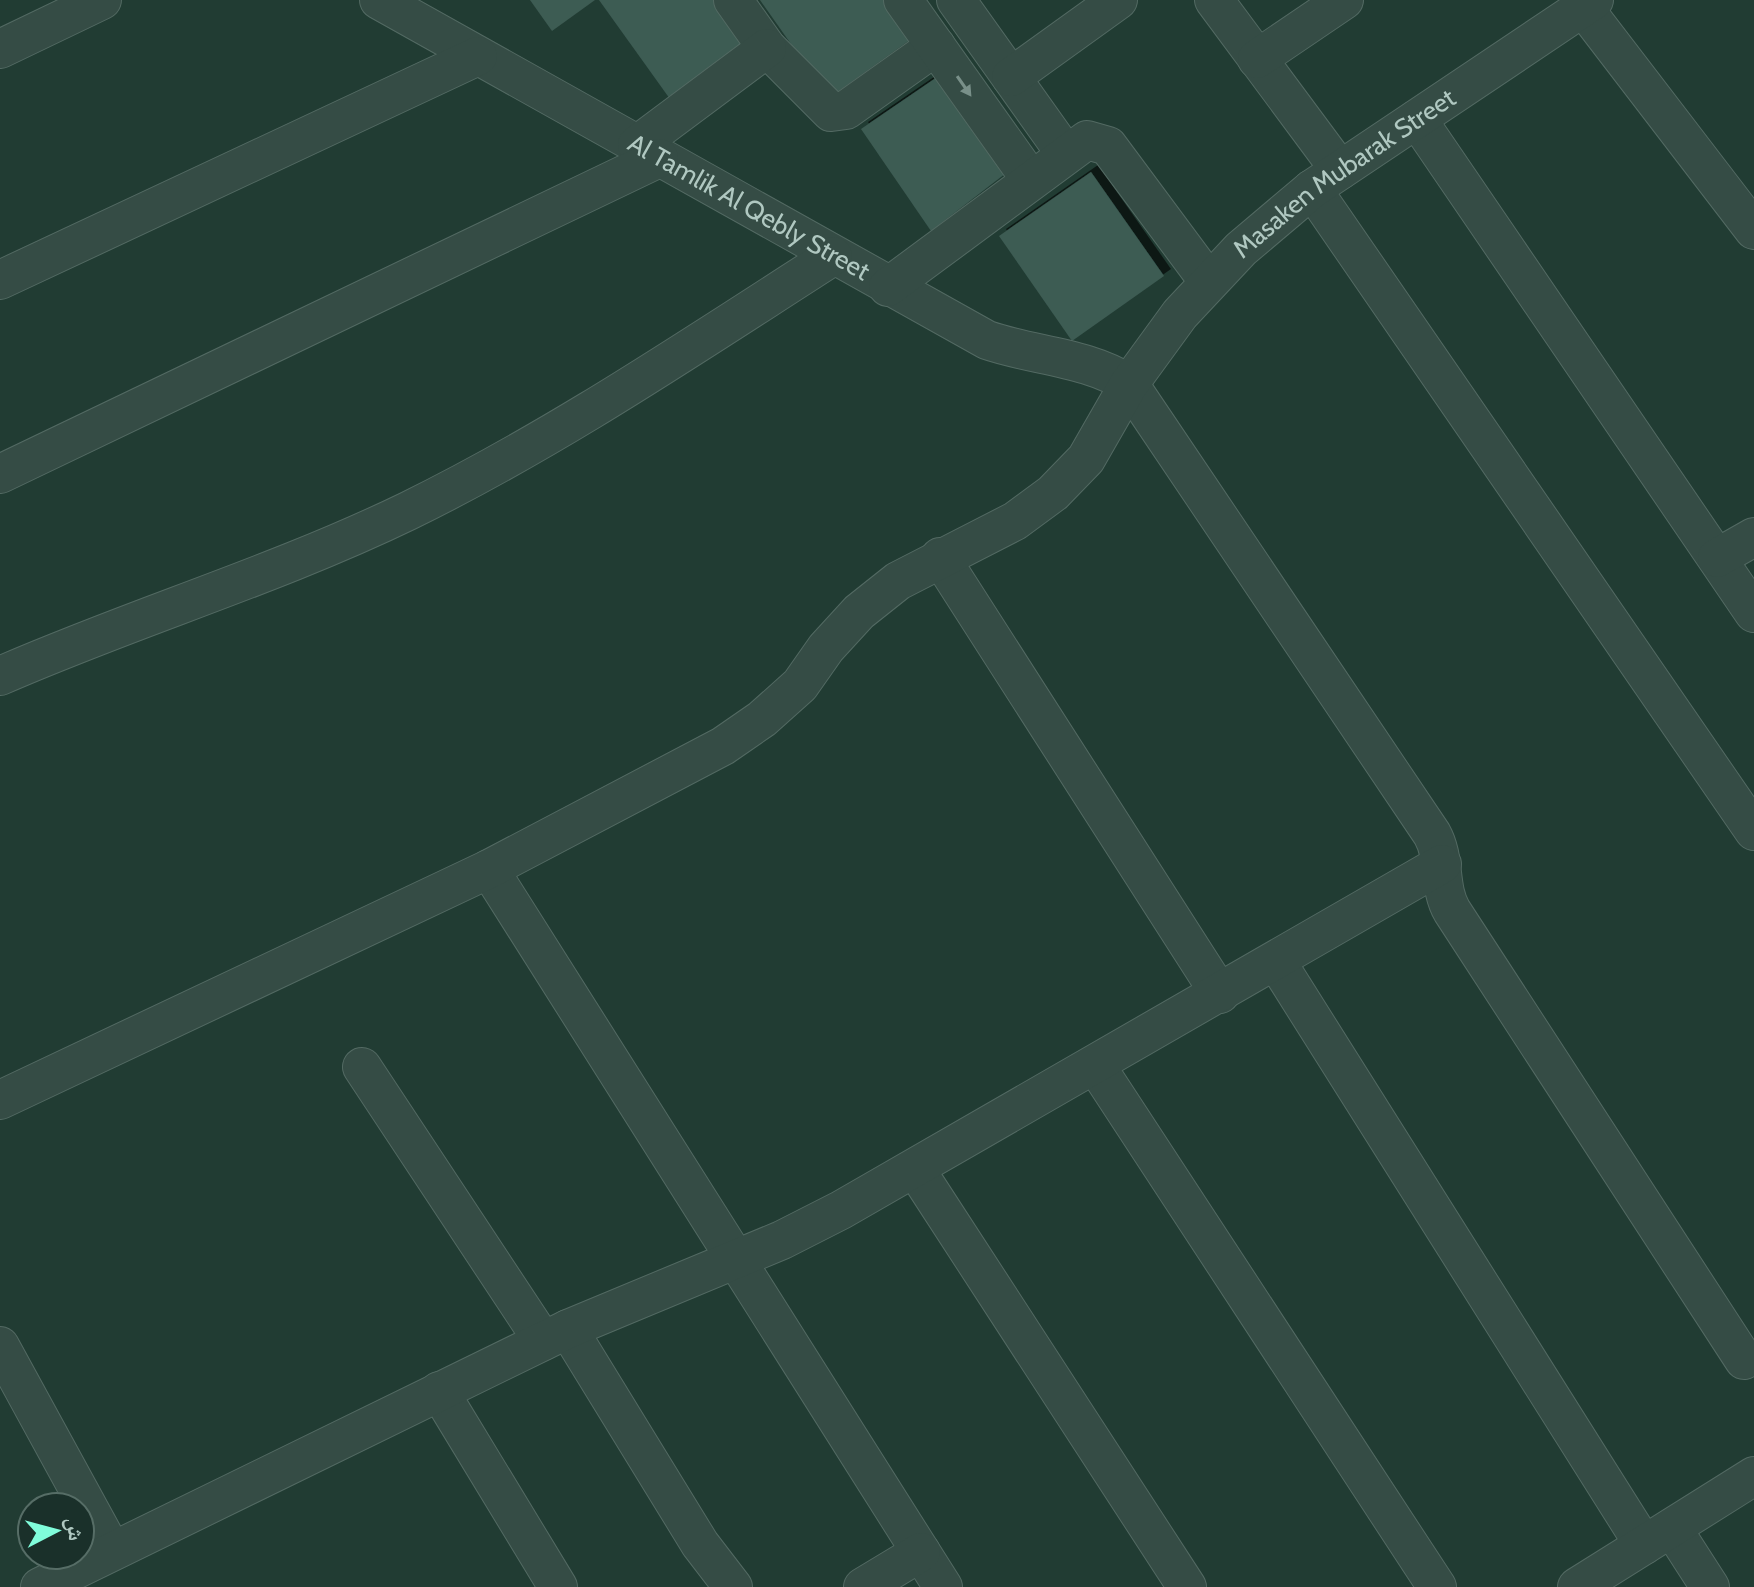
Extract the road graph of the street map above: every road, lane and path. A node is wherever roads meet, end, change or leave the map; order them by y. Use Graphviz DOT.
graph roads {
  1 [pos="102,0"];
  2 [pos="379,0"];
  3 [pos="733,0"];
  4 [pos="903,0"];
  5 [pos="956,0"];
  6 [pos="1118,0"];
  7 [pos="1214,0"];
  8 [pos="1344,0"];
  9 [pos="1588,4"];
  10 [pos="936,46"];
  11 [pos="767,48"];
  12 [pos="0,49"];
  13 [pos="478,56"];
  14 [pos="1257,59"];
  15 [pos="1011,77"];
  16 [pos="1417,119"];
  17 [pos="648,152"];
  18 [pos="1065,153"];
  19 [pos="1031,180"];
  20 [pos="1326,180"];
  21 [pos="1754,230"];
  22 [pos="833,256"];
  23 [pos="0,280"];
  24 [pos="1209,282"];
  25 [pos="888,287"];
  26 [pos="1129,384"];
  27 [pos="0,474"];
  28 [pos="1754,537"];
  29 [pos="940,557"];
  30 [pos="1717,558"];
  31 [pos="1754,613"];
  32 [pos="0,676"];
  33 [pos="1741,786"];
  34 [pos="1754,831"];
  35 [pos="1442,864"];
  36 [pos="489,869"];
  37 [pos="1276,961"];
  38 [pos="1220,994"];
  39 [pos="1096,1066"];
  40 [pos="362,1067"];
  41 [pos="0,1100"];
  42 [pos="916,1170"];
  43 [pos="737,1259"];
  44 [pos="555,1335"];
  45 [pos="0,1346"];
  46 [pos="1744,1360"];
  47 [pos="439,1391"];
  48 [pos="1754,1476"];
  49 [pos="1658,1536"];
  50 [pos="112,1551"];
  51 [pos="921,1552"];
  52 [pos="40,1587"];
  53 [pos="558,1587"];
  54 [pos="733,1587"];
  55 [pos="863,1587"];
  56 [pos="943,1587"];
  57 [pos="1187,1587"];
  58 [pos="1437,1587"];
  59 [pos="1577,1587"];
  60 [pos="1710,1587"];
  1 -- 12 [label="street"];
  2 -- 13 [label="street, Al Tamlik Al Qebly Street"];
  3 -- 11 [label="street"];
  4 -- 10 [label="street"];
  5 -- 15 [label="street"];
  6 -- 15 [label="street"];
  7 -- 14 [label="street"];
  8 -- 14 [label="street"];
  9 -- 16 [label="street, Masaken Mubarak Street"];
  9 -- 21 [label="street"];
  10 -- 11 [label="street"];
  10 -- 19 [label="street, one-way"];
  11 -- 17 [label="street"];
  13 -- 17 [label="street, Al Tamlik Al Qebly Street"];
  13 -- 23 [label="street"];
  14 -- 20 [label="street"];
  15 -- 18 [label="street"];
  16 -- 20 [label="street, Masaken Mubarak Street"];
  16 -- 30 [label="street"];
  17 -- 22 [label="street, Al Tamlik Al Qebly Street"];
  17 -- 27 [label="street"];
  18 -- 19 [label="street"];
  18 -- 24 [label="street"];
  19 -- 25 [label="street"];
  20 -- 24 [label="street, Masaken Mubarak Street"];
  20 -- 33 [label="street"];
  22 -- 25 [label="street, Al Tamlik Al Qebly Street"];
  22 -- 32 [label="street"];
  24 -- 26 [label="street, Masaken Mubarak Street"];
  25 -- 26 [label="street, Al Tamlik Al Qebly Street"];
  26 -- 29 [label="street, Masaken Mubarak Street"];
  26 -- 35 [label="street"];
  28 -- 30 [label="street"];
  29 -- 36 [label="street, Masaken Mubarak Street"];
  29 -- 38 [label="street"];
  30 -- 31 [label="street"];
  33 -- 34 [label="street"];
  35 -- 37 [label="street"];
  35 -- 46 [label="street"];
  36 -- 41 [label="street, Masaken Mubarak Street"];
  36 -- 43 [label="street"];
  37 -- 38 [label="street"];
  37 -- 49 [label="street"];
  38 -- 39 [label="street"];
  39 -- 42 [label="street"];
  39 -- 58 [label="street"];
  40 -- 44 [label="street"];
  42 -- 43 [label="street"];
  42 -- 57 [label="street"];
  43 -- 44 [label="street"];
  43 -- 51 [label="street"];
  44 -- 47 [label="street"];
  44 -- 54 [label="street"];
  45 -- 50 [label="street"];
  47 -- 50 [label="street"];
  47 -- 53 [label="street"];
  48 -- 49 [label="street"];
  49 -- 59 [label="street"];
  49 -- 60 [label="street"];
  50 -- 52 [label="street"];
  51 -- 55 [label="street"];
  51 -- 56 [label="street"];
}
